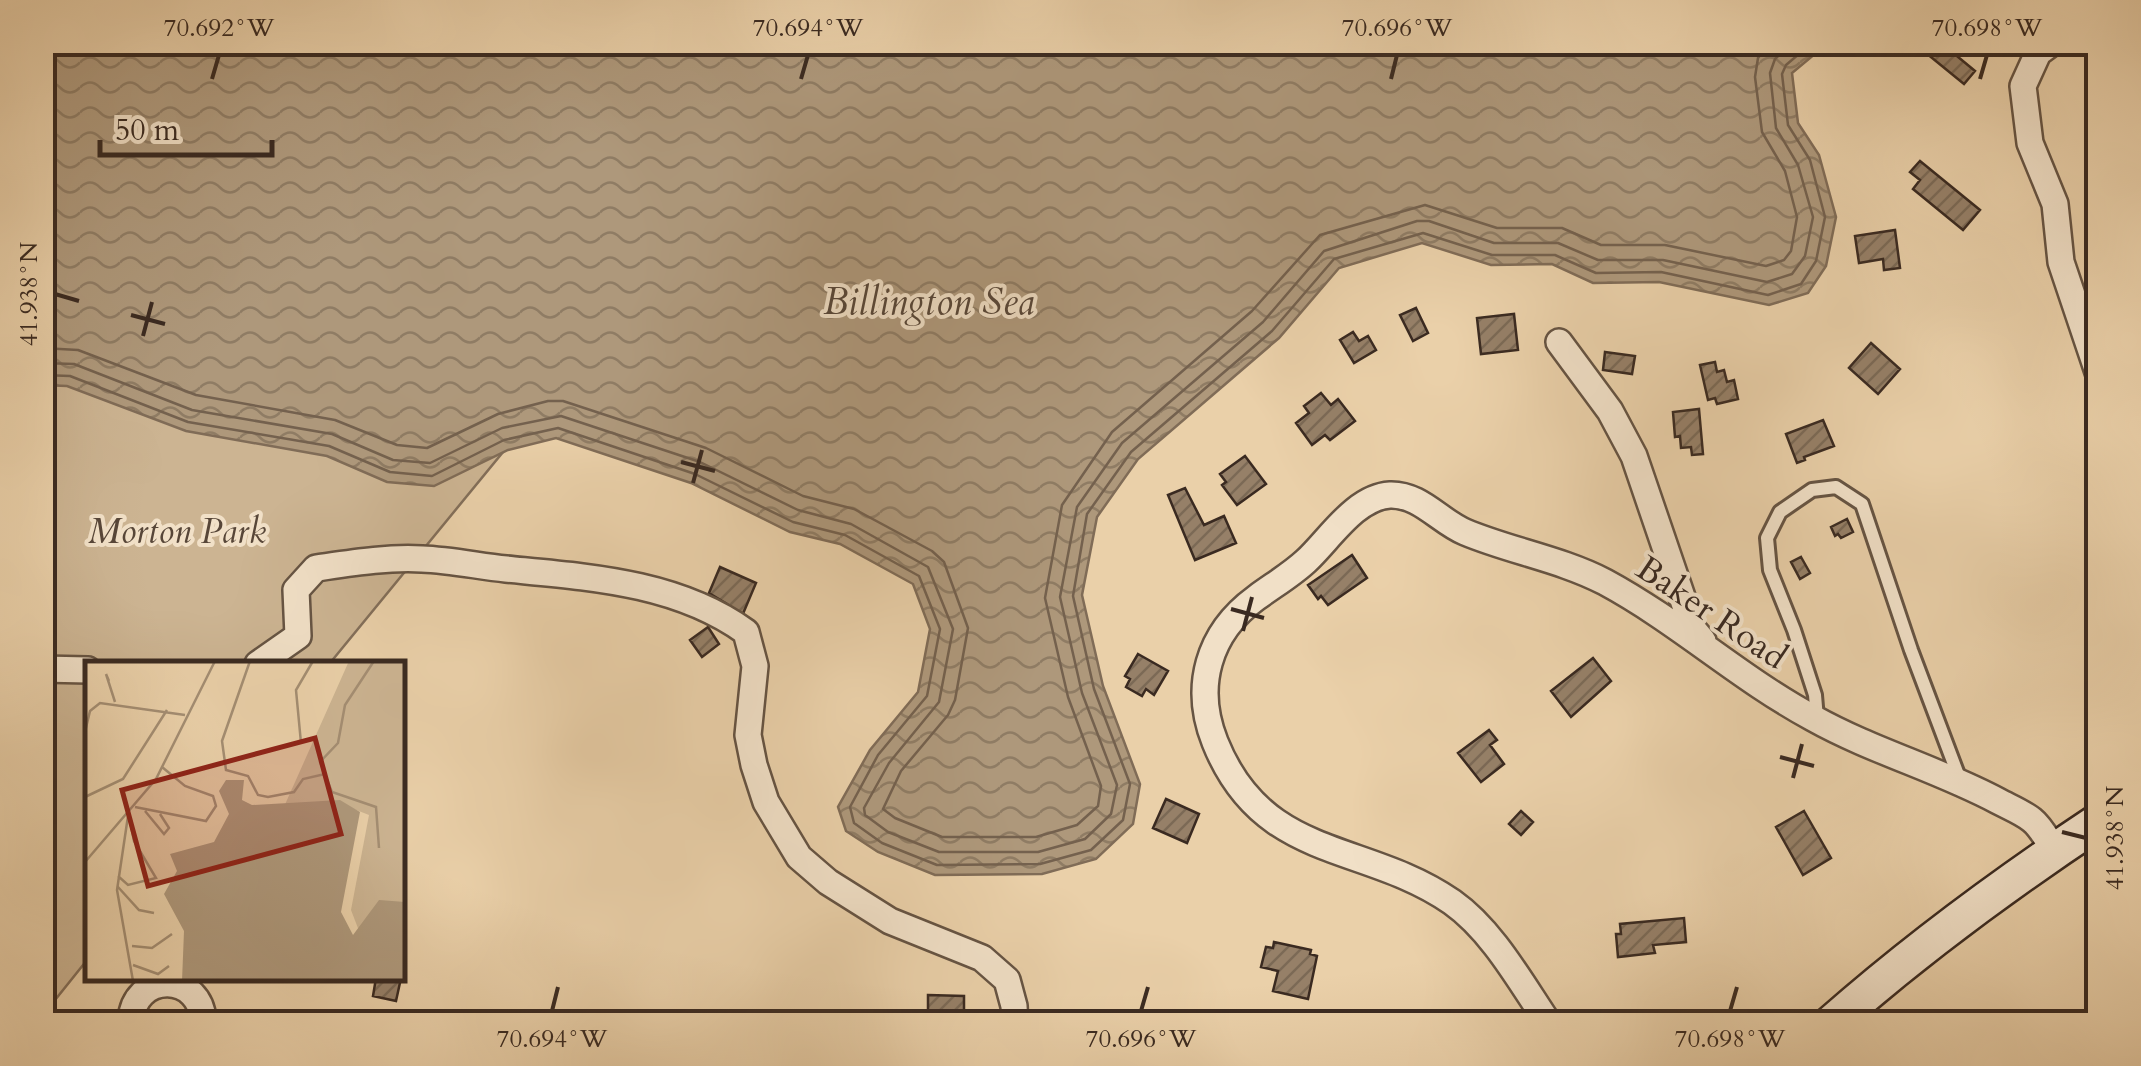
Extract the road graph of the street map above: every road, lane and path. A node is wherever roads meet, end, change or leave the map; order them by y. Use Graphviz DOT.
graph roads {
  1 [pos="2053,42"];
  2 [pos="1559,342"];
  3 [pos="2098,372"];
  4 [pos="1706,645"];
  5 [pos="262,661"];
  6 [pos="42,669"];
  7 [pos="85,670"];
  8 [pos="1817,721"];
  9 [pos="1961,783"];
  10 [pos="2098,822"];
  11 [pos="2055,851"];
  12 [pos="130,1024"];
  13 [pos="204,1024"];
  14 [pos="1014,1024"];
  15 [pos="1549,1024"];
  16 [pos="1832,1024"];
  1 -- 3 [label="street"];
  2 -- 4 [label="street"];
  4 -- 8 [label="street, Baker Road"];
  4 -- 15 [label="street, Baker Road"];
  5 -- 14 [label="street"];
  6 -- 7 [label="street"];
  8 -- 9 [label="street, Baker Road"];
  8 -- 9 [label="lane"];
  9 -- 11 [label="street, Baker Road"];
  10 -- 11 [label="main road"];
  11 -- 16 [label="main road"];
  12 -- 13 [label="street"];
}
